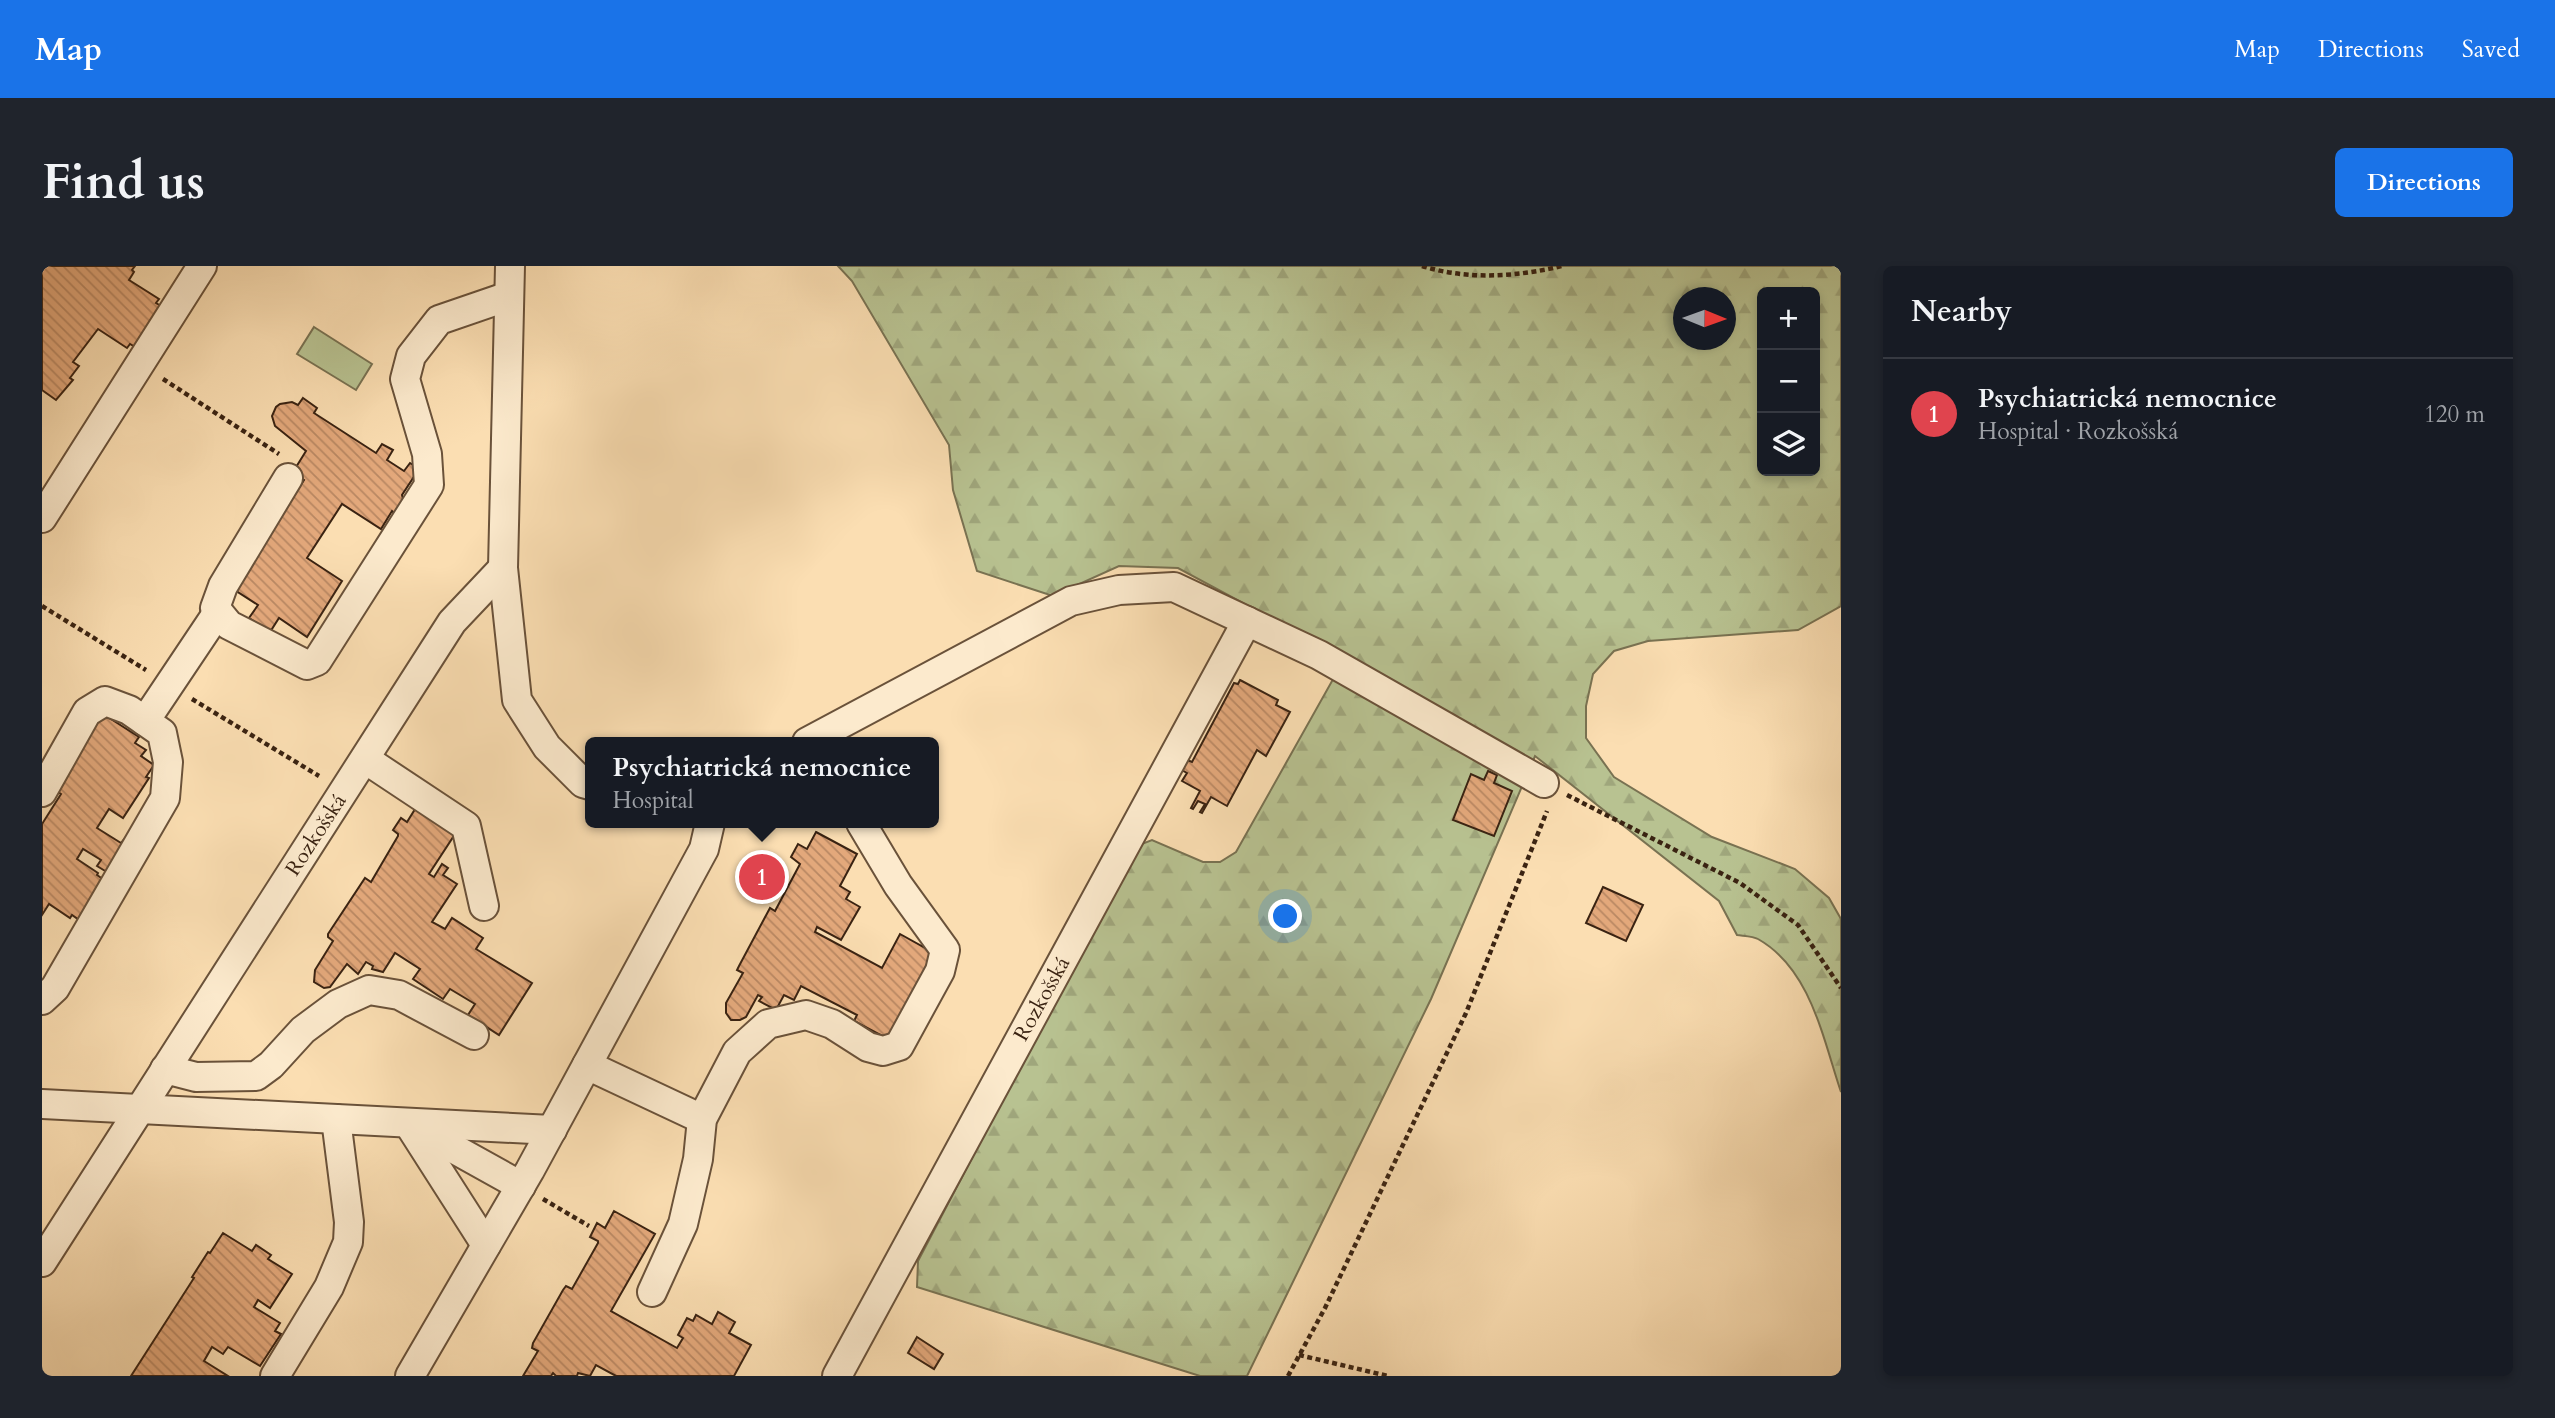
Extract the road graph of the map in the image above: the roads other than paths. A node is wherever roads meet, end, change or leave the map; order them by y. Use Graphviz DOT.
graph roads {
  1 [pos="202,266"];
  2 [pos="510,266"];
  3 [pos="509,296"];
  4 [pos="288,478"];
  5 [pos="51,484"];
  6 [pos="42,518"];
  7 [pos="503,568"];
  8 [pos="218,612"];
  9 [pos="1247,621"];
  10 [pos="145,721"];
  11 [pos="819,737"];
  12 [pos="365,759"];
  13 [pos="585,784"];
  14 [pos="1550,786"];
  15 [pos="42,792"];
  16 [pos="709,828"];
  17 [pos="864,828"];
  18 [pos="484,906"];
  19 [pos="42,1000"];
  20 [pos="474,1035"];
  21 [pos="587,1065"];
  22 [pos="166,1069"];
  23 [pos="42,1104"];
  24 [pos="140,1109"];
  25 [pos="336,1119"];
  26 [pos="702,1119"];
  27 [pos="408,1123"];
  28 [pos="552,1130"];
  29 [pos="521,1186"];
  30 [pos="486,1245"];
  31 [pos="42,1262"];
  32 [pos="652,1292"];
  33 [pos="275,1376"];
  34 [pos="410,1376"];
  35 [pos="837,1376"];
  1 -- 5 [label="street"];
  2 -- 3 [label="street"];
  3 -- 7 [label="street"];
  3 -- 8 [label="street"];
  4 -- 8 [label="street"];
  5 -- 6 [label="street"];
  7 -- 12 [label="street, Rozkošská"];
  7 -- 13 [label="street"];
  8 -- 10 [label="street"];
  9 -- 11 [label="street"];
  9 -- 14 [label="street"];
  9 -- 35 [label="street, Rozkošská"];
  10 -- 15 [label="street"];
  10 -- 19 [label="street"];
  12 -- 18 [label="street"];
  12 -- 22 [label="street, Rozkošská"];
  16 -- 21 [label="street"];
  17 -- 26 [label="street"];
  20 -- 22 [label="street"];
  21 -- 26 [label="street"];
  21 -- 28 [label="street"];
  22 -- 24 [label="street, Rozkošská"];
  23 -- 24 [label="street"];
  24 -- 25 [label="street"];
  24 -- 31 [label="street, Rozkošská"];
  25 -- 27 [label="street"];
  25 -- 33 [label="street"];
  26 -- 32 [label="street"];
  27 -- 28 [label="street"];
  27 -- 29 [label="street"];
  27 -- 30 [label="street"];
  28 -- 29 [label="street"];
  29 -- 30 [label="street"];
  30 -- 34 [label="street"];
}
